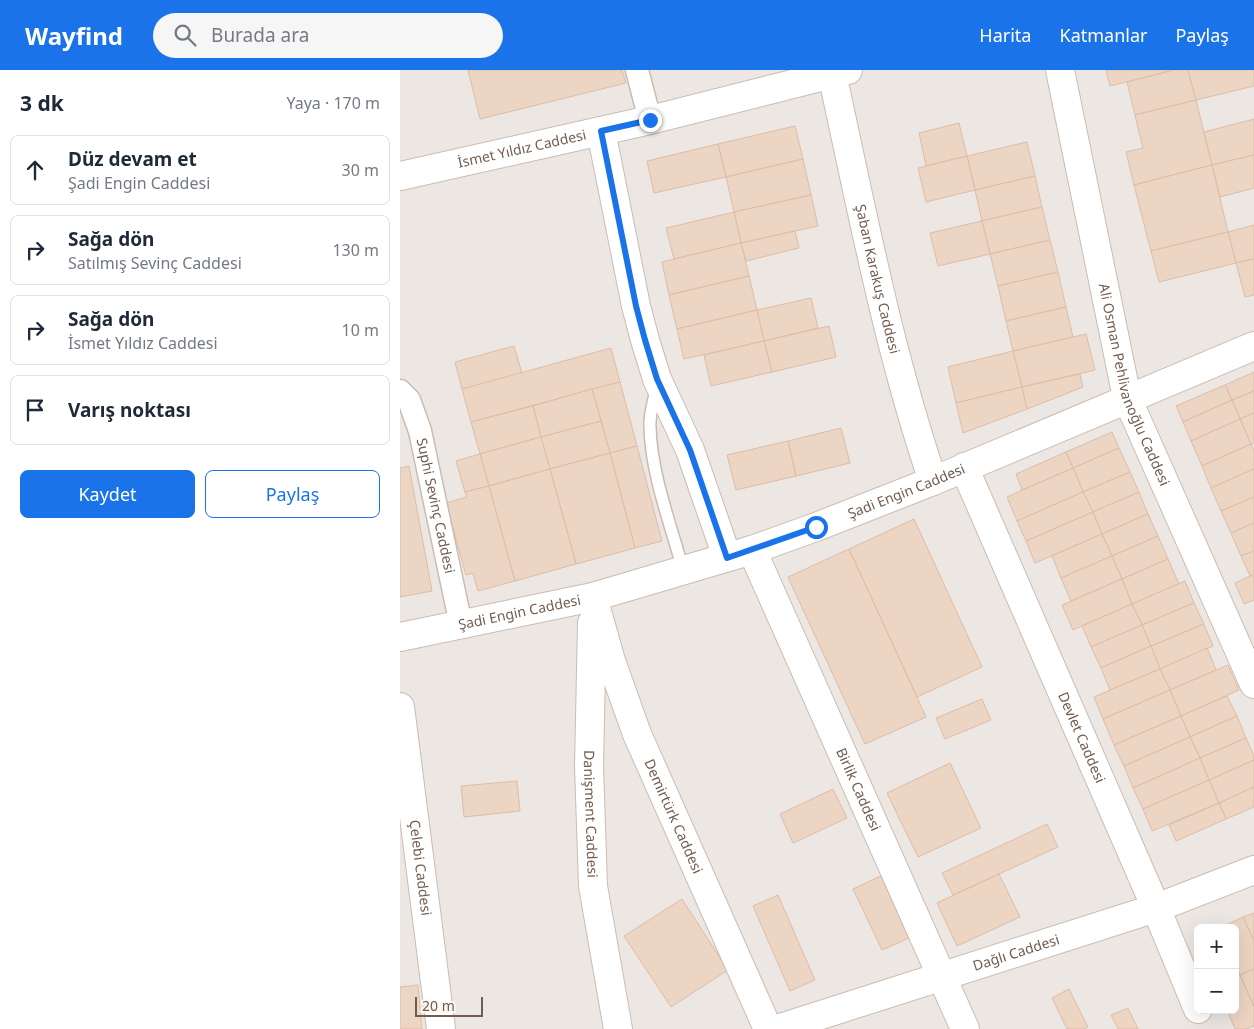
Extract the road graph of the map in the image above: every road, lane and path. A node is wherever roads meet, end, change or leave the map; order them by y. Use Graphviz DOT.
graph roads {
  1 [pos="637,70"];
  2 [pos="1060,70"];
  3 [pos="840,72"];
  4 [pos="650,120"];
  5 [pos="601,131"];
  6 [pos="400,176"];
  7 [pos="1254,346"];
  8 [pos="657,379"];
  9 [pos="400,391"];
  10 [pos="1127,398"];
  11 [pos="964,468"];
  12 [pos="932,481"];
  13 [pos="739,554"];
  14 [pos="683,570"];
  15 [pos="593,597"];
  16 [pos="461,625"];
  17 [pos="400,638"];
  18 [pos="1254,684"];
  19 [pos="400,707"];
  20 [pos="1254,870"];
  21 [pos="1156,908"];
  22 [pos="941,976"];
  23 [pos="1194,999"];
  24 [pos="1200,1014"];
  25 [pos="442,1029"];
  26 [pos="618,1029"];
  27 [pos="768,1029"];
  28 [pos="777,1029"];
  29 [pos="965,1029"];
  30 [pos="1206,1029"];
  1 -- 4 [label="street"];
  2 -- 10 [label="street, Ali Osman Pehlivanoğlu Caddesi"];
  3 -- 4 [label="street, İsmet Yıldız Caddesi"];
  3 -- 12 [label="street, Şaban Karakuş Caddesi"];
  4 -- 5 [label="street, İsmet Yıldız Caddesi"];
  5 -- 6 [label="street, İsmet Yıldız Caddesi"];
  5 -- 8 [label="street, Birlik Caddesi"];
  7 -- 10 [label="street, Şadi Engin Caddesi"];
  8 -- 13 [label="street, Birlik Caddesi"];
  8 -- 14 [label="lane"];
  9 -- 16 [label="street, Suphi Sevinç Caddesi"];
  10 -- 11 [label="street, Şadi Engin Caddesi"];
  10 -- 18 [label="street, Ali Osman Pehlivanoğlu Caddesi"];
  11 -- 12 [label="street, Şadi Engin Caddesi"];
  11 -- 21 [label="street, Devlet Caddesi"];
  12 -- 13 [label="street, Şadi Engin Caddesi"];
  13 -- 14 [label="street, Şadi Engin Caddesi"];
  13 -- 22 [label="street, Birlik Caddesi"];
  14 -- 15 [label="street, Şadi Engin Caddesi"];
  15 -- 16 [label="street, Şadi Engin Caddesi"];
  15 -- 26 [label="street, Danişment Caddesi"];
  15 -- 27 [label="street, Demirtürk Caddesi"];
  16 -- 17 [label="street, Şadi Engin Caddesi"];
  19 -- 25 [label="street, Çelebi Caddesi"];
  20 -- 21 [label="street, Dağlı Caddesi"];
  21 -- 22 [label="street, Dağlı Caddesi"];
  21 -- 23 [label="street, Devlet Caddesi"];
  22 -- 28 [label="street, Dağlı Caddesi"];
  22 -- 29 [label="street, Birlik Caddesi"];
  24 -- 30 [label="street, Devlet Caddesi"];
}
